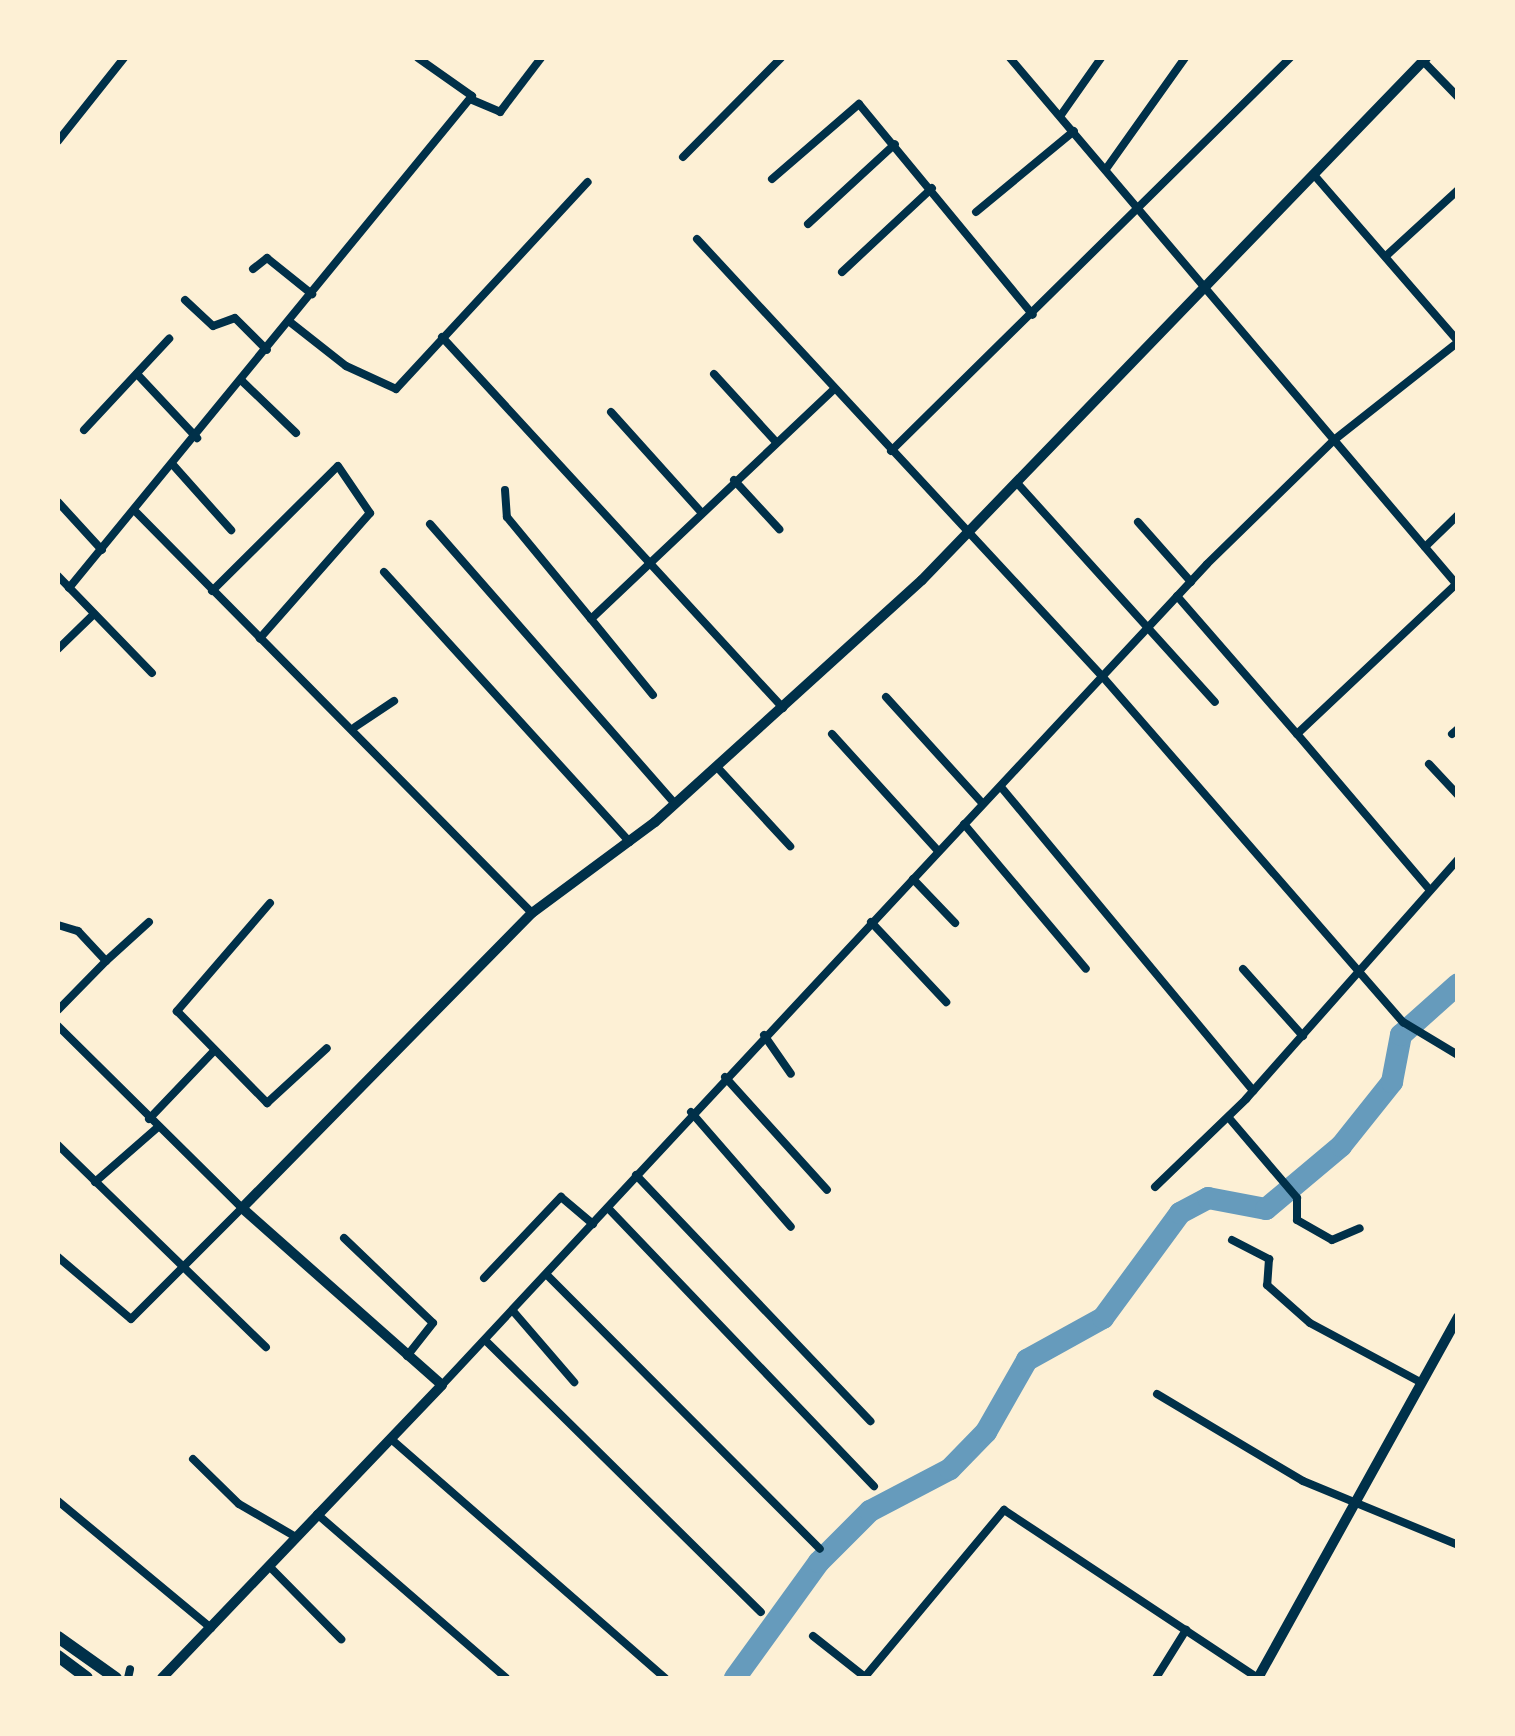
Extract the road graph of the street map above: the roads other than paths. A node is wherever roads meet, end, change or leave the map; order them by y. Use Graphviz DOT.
graph roads {
  1 [pos="124,58"];
  2 [pos="418,58"];
  3 [pos="541,58"];
  4 [pos="781,58"];
  5 [pos="1010,58"];
  6 [pos="1101,58"];
  7 [pos="1185,58"];
  8 [pos="1290,58"];
  9 [pos="1424,59"];
  10 [pos="1458,97"];
  11 [pos="470,99"];
  12 [pos="1060,116"];
  13 [pos="1074,131"];
  14 [pos="58,141"];
  15 [pos="895,144"];
  16 [pos="684,156"];
  17 [pos="1106,169"];
  18 [pos="1315,176"];
  19 [pos="772,179"];
  20 [pos="588,182"];
  21 [pos="932,188"];
  22 [pos="1458,190"];
  23 [pos="1142,211"];
  24 [pos="976,212"];
  25 [pos="808,224"];
  26 [pos="697,239"];
  27 [pos="1386,256"];
  28 [pos="253,269"];
  29 [pos="842,272"];
  30 [pos="1210,290"];
  31 [pos="312,294"];
  32 [pos="185,300"];
  33 [pos="1033,315"];
  34 [pos="290,322"];
  35 [pos="442,337"];
  36 [pos="169,340"];
  37 [pos="1458,342"];
  38 [pos="267,350"];
  39 [pos="136,374"];
  40 [pos="714,374"];
  41 [pos="242,381"];
  42 [pos="832,392"];
  43 [pos="611,412"];
  44 [pos="84,430"];
  45 [pos="296,432"];
  46 [pos="196,438"];
  47 [pos="1334,440"];
  48 [pos="776,442"];
  49 [pos="891,450"];
  50 [pos="174,466"];
  51 [pos="734,480"];
  52 [pos="1017,483"];
  53 [pos="505,490"];
  54 [pos="58,502"];
  55 [pos="137,512"];
  56 [pos="701,512"];
  57 [pos="1458,515"];
  58 [pos="1138,522"];
  59 [pos="430,524"];
  60 [pos="779,528"];
  61 [pos="231,530"];
  62 [pos="968,532"];
  63 [pos="1425,547"];
  64 [pos="102,550"];
  65 [pos="642,565"];
  66 [pos="384,572"];
  67 [pos="58,576"];
  68 [pos="1190,582"];
  69 [pos="1457,585"];
  70 [pos="69,588"];
  71 [pos="212,592"];
  72 [pos="1177,596"];
  73 [pos="94,614"];
  74 [pos="591,618"];
  75 [pos="1151,624"];
  76 [pos="260,638"];
  77 [pos="58,649"];
  78 [pos="152,673"];
  79 [pos="1102,676"];
  80 [pos="653,695"];
  81 [pos="886,697"];
  82 [pos="394,701"];
  83 [pos="1216,702"];
  84 [pos="784,708"];
  85 [pos="355,727"];
  86 [pos="832,734"];
  87 [pos="1297,734"];
  88 [pos="1430,764"];
  89 [pos="717,767"];
  90 [pos="1001,786"];
  91 [pos="1458,796"];
  92 [pos="676,804"];
  93 [pos="983,804"];
  94 [pos="964,824"];
  95 [pos="630,842"];
  96 [pos="790,846"];
  97 [pos="938,851"];
  98 [pos="1458,859"];
  99 [pos="912,879"];
  100 [pos="1429,890"];
  101 [pos="270,903"];
  102 [pos="532,913"];
  103 [pos="149,922"];
  104 [pos="871,922"];
  105 [pos="955,923"];
  106 [pos="58,925"];
  107 [pos="106,961"];
  108 [pos="1242,969"];
  109 [pos="1086,970"];
  110 [pos="1358,971"];
  111 [pos="946,1002"];
  112 [pos="58,1010"];
  113 [pos="58,1026"];
  114 [pos="66,1034"];
  115 [pos="764,1035"];
  116 [pos="1303,1036"];
  117 [pos="58,1043"];
  118 [pos="327,1048"];
  119 [pos="215,1050"];
  120 [pos="1458,1055"];
  121 [pos="791,1074"];
  122 [pos="725,1077"];
  123 [pos="1253,1092"];
  124 [pos="692,1112"];
  125 [pos="1228,1118"];
  126 [pos="149,1119"];
  127 [pos="158,1127"];
  128 [pos="58,1145"];
  129 [pos="636,1175"];
  130 [pos="95,1182"];
  131 [pos="1154,1187"];
  132 [pos="827,1190"];
  133 [pos="242,1208"];
  134 [pos="608,1208"];
  135 [pos="592,1224"];
  136 [pos="791,1227"];
  137 [pos="1360,1228"];
  138 [pos="344,1238"];
  139 [pos="1232,1240"];
  140 [pos="58,1257"];
  141 [pos="180,1273"];
  142 [pos="548,1276"];
  143 [pos="484,1278"];
  144 [pos="513,1311"];
  145 [pos="1458,1317"];
  146 [pos="486,1340"];
  147 [pos="266,1348"];
  148 [pos="408,1356"];
  149 [pos="574,1382"];
  150 [pos="1420,1382"];
  151 [pos="442,1385"];
  152 [pos="1157,1394"];
  153 [pos="870,1421"];
  154 [pos="391,1439"];
  155 [pos="193,1458"];
  156 [pos="874,1486"];
  157 [pos="58,1501"];
  158 [pos="1352,1504"];
  159 [pos="317,1514"];
  160 [pos="296,1538"];
  161 [pos="1458,1545"];
  162 [pos="820,1549"];
  163 [pos="269,1566"];
  164 [pos="760,1612"];
  165 [pos="211,1628"];
  166 [pos="1186,1630"];
  167 [pos="814,1636"];
  168 [pos="58,1638"];
  169 [pos="341,1639"];
  170 [pos="58,1656"];
  171 [pos="87,1678"];
  172 [pos="116,1678"];
  173 [pos="162,1678"];
  174 [pos="506,1678"];
  175 [pos="664,1678"];
  176 [pos="864,1678"];
  177 [pos="1156,1678"];
  178 [pos="1258,1678"];
  1 -- 14 [label="street"];
  2 -- 11 [label="street"];
  3 -- 11 [label="street"];
  4 -- 16 [label="street"];
  5 -- 12 [label="street"];
  6 -- 12 [label="street"];
  7 -- 17 [label="street"];
  8 -- 23 [label="street"];
  9 -- 10 [label="street"];
  9 -- 18 [label="street"];
  11 -- 31 [label="street"];
  12 -- 13 [label="street"];
  13 -- 17 [label="street"];
  13 -- 24 [label="street"];
  15 -- 19 [label="street"];
  15 -- 21 [label="street"];
  15 -- 25 [label="street"];
  17 -- 23 [label="street"];
  18 -- 27 [label="street"];
  18 -- 30 [label="street"];
  20 -- 35 [label="street"];
  21 -- 29 [label="street"];
  21 -- 33 [label="street"];
  22 -- 27 [label="street"];
  23 -- 30 [label="street"];
  23 -- 33 [label="street"];
  26 -- 42 [label="street"];
  27 -- 37 [label="street"];
  28 -- 31 [label="street"];
  30 -- 47 [label="street"];
  30 -- 52 [label="street"];
  31 -- 34 [label="street"];
  32 -- 38 [label="street"];
  33 -- 49 [label="street"];
  34 -- 35 [label="street"];
  34 -- 38 [label="street"];
  35 -- 65 [label="street"];
  36 -- 39 [label="street"];
  37 -- 47 [label="street"];
  38 -- 41 [label="street"];
  39 -- 44 [label="street"];
  39 -- 46 [label="street"];
  40 -- 48 [label="street"];
  41 -- 45 [label="street"];
  41 -- 46 [label="street"];
  42 -- 48 [label="street"];
  42 -- 49 [label="street"];
  43 -- 56 [label="street"];
  46 -- 50 [label="street"];
  47 -- 63 [label="street"];
  47 -- 68 [label="street"];
  48 -- 51 [label="street"];
  49 -- 62 [label="street"];
  50 -- 55 [label="street"];
  50 -- 61 [label="street"];
  51 -- 56 [label="street"];
  51 -- 60 [label="street"];
  52 -- 62 [label="street"];
  52 -- 75 [label="street"];
  53 -- 74 [label="street"];
  54 -- 64 [label="street"];
  55 -- 64 [label="street"];
  55 -- 71 [label="street"];
  56 -- 65 [label="street"];
  57 -- 63 [label="street"];
  58 -- 68 [label="street"];
  59 -- 92 [label="street"];
  62 -- 79 [label="street"];
  62 -- 84 [label="street"];
  63 -- 69 [label="street"];
  64 -- 70 [label="street"];
  65 -- 74 [label="street"];
  65 -- 84 [label="street"];
  66 -- 95 [label="street"];
  67 -- 70 [label="street"];
  68 -- 72 [label="street"];
  69 -- 87 [label="street"];
  70 -- 73 [label="street"];
  71 -- 76 [label="street"];
  71 -- 76 [label="street"];
  72 -- 75 [label="street"];
  72 -- 87 [label="street"];
  73 -- 77 [label="street"];
  73 -- 78 [label="street"];
  74 -- 80 [label="street"];
  75 -- 79 [label="street"];
  75 -- 83 [label="street"];
  76 -- 85 [label="street"];
  79 -- 90 [label="street"];
  79 -- 110 [label="street"];
  81 -- 93 [label="street"];
  82 -- 85 [label="street"];
  84 -- 89 [label="street"];
  85 -- 102 [label="street"];
  86 -- 97 [label="street"];
  87 -- 100 [label="street"];
  88 -- 91 [label="street"];
  89 -- 92 [label="street"];
  89 -- 96 [label="street"];
  90 -- 93 [label="street"];
  90 -- 123 [label="street"];
  92 -- 95 [label="street"];
  93 -- 94 [label="street"];
  94 -- 97 [label="street"];
  94 -- 109 [label="street"];
  95 -- 102 [label="street"];
  97 -- 99 [label="street"];
  98 -- 100 [label="street"];
  99 -- 104 [label="street"];
  99 -- 105 [label="street"];
  100 -- 110 [label="street"];
  101 -- 119 [label="street"];
  102 -- 133 [label="street"];
  103 -- 107 [label="street"];
  104 -- 111 [label="street"];
  104 -- 115 [label="street"];
  106 -- 107 [label="street"];
  107 -- 112 [label="street"];
  108 -- 116 [label="street"];
  110 -- 116 [label="street"];
  110 -- 120 [label="street"];
  113 -- 114 [label="street"];
  114 -- 117 [label="street"];
  114 -- 126 [label="street"];
  115 -- 121 [label="street"];
  115 -- 122 [label="street"];
  116 -- 123 [label="street"];
  118 -- 119 [label="street"];
  119 -- 126 [label="street"];
  122 -- 124 [label="street"];
  122 -- 132 [label="street"];
  123 -- 125 [label="street"];
  124 -- 129 [label="street"];
  124 -- 136 [label="street"];
  125 -- 131 [label="street"];
  125 -- 137 [label="street"];
  126 -- 127 [label="street"];
  127 -- 130 [label="street"];
  127 -- 133 [label="street"];
  128 -- 130 [label="street"];
  129 -- 134 [label="street"];
  129 -- 153 [label="street"];
  130 -- 141 [label="street"];
  133 -- 141 [label="street"];
  133 -- 148 [label="street"];
  134 -- 135 [label="street"];
  134 -- 156 [label="street"];
  135 -- 142 [label="street"];
  135 -- 143 [label="street"];
  138 -- 148 [label="street"];
  139 -- 150 [label="street"];
  140 -- 141 [label="street"];
  141 -- 147 [label="street"];
  142 -- 144 [label="street"];
  142 -- 162 [label="street"];
  144 -- 146 [label="street"];
  144 -- 149 [label="street"];
  145 -- 150 [label="street"];
  146 -- 151 [label="street"];
  146 -- 164 [label="street"];
  148 -- 151 [label="street"];
  150 -- 158 [label="street"];
  151 -- 154 [label="street"];
  152 -- 158 [label="street"];
  154 -- 159 [label="street"];
  154 -- 175 [label="street"];
  155 -- 160 [label="street"];
  157 -- 165 [label="street"];
  158 -- 161 [label="street"];
  158 -- 178 [label="street"];
  159 -- 160 [label="street"];
  159 -- 174 [label="street"];
  160 -- 163 [label="street"];
  163 -- 165 [label="street"];
  163 -- 169 [label="street"];
  165 -- 173 [label="street"];
  166 -- 176 [label="street"];
  166 -- 177 [label="street"];
  166 -- 178 [label="street"];
  167 -- 176 [label="street"];
  168 -- 172 [label="main road"];
  170 -- 171 [label="main road"];
}
